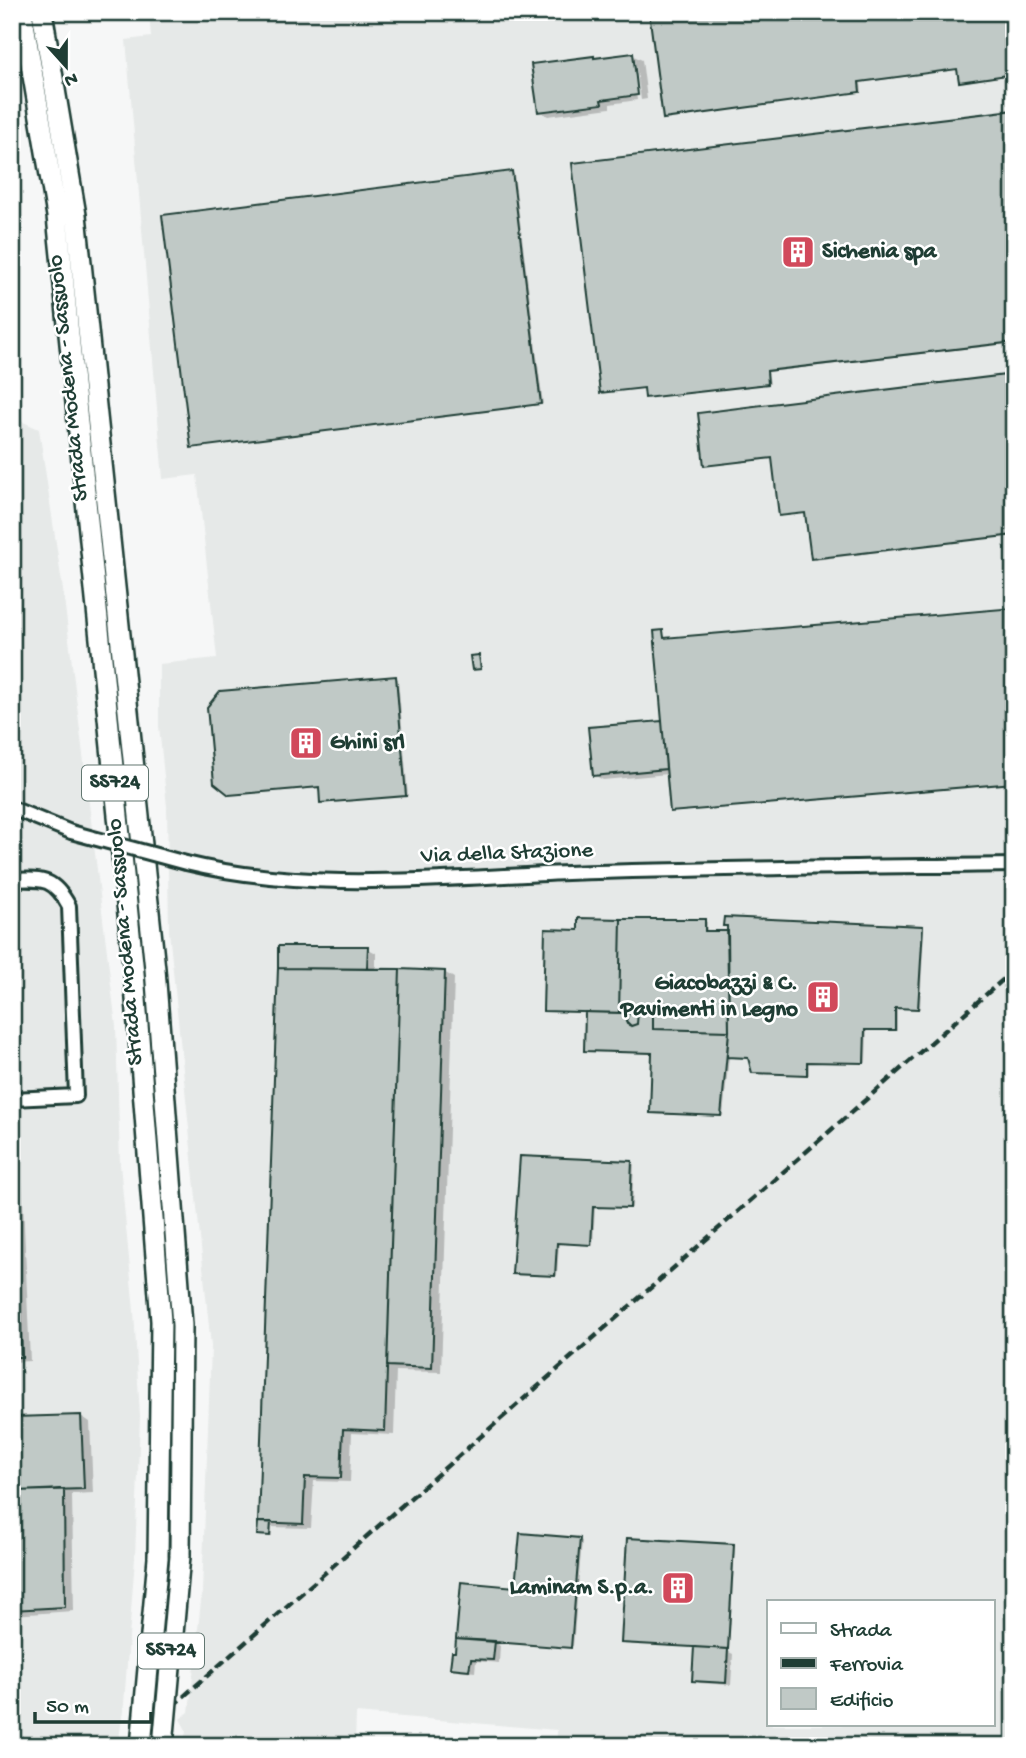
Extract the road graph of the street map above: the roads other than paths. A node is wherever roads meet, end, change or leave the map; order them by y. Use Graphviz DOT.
graph roads {
  1 [pos="22,12"];
  2 [pos="42,12"];
  3 [pos="12,808"];
  4 [pos="1014,865"];
  5 [pos="12,880"];
  6 [pos="12,1099"];
  7 [pos="141,1746"];
  8 [pos="163,1746"];
  1 -- 7 [label="highway, Strada Modena - Sassuolo / SS724, bridge"];
  2 -- 8 [label="highway, Strada Modena - Sassuolo / SS724, bridge"];
  3 -- 4 [label="street, Via della Stazione, bridge"];
  5 -- 6 [label="street"];
}
